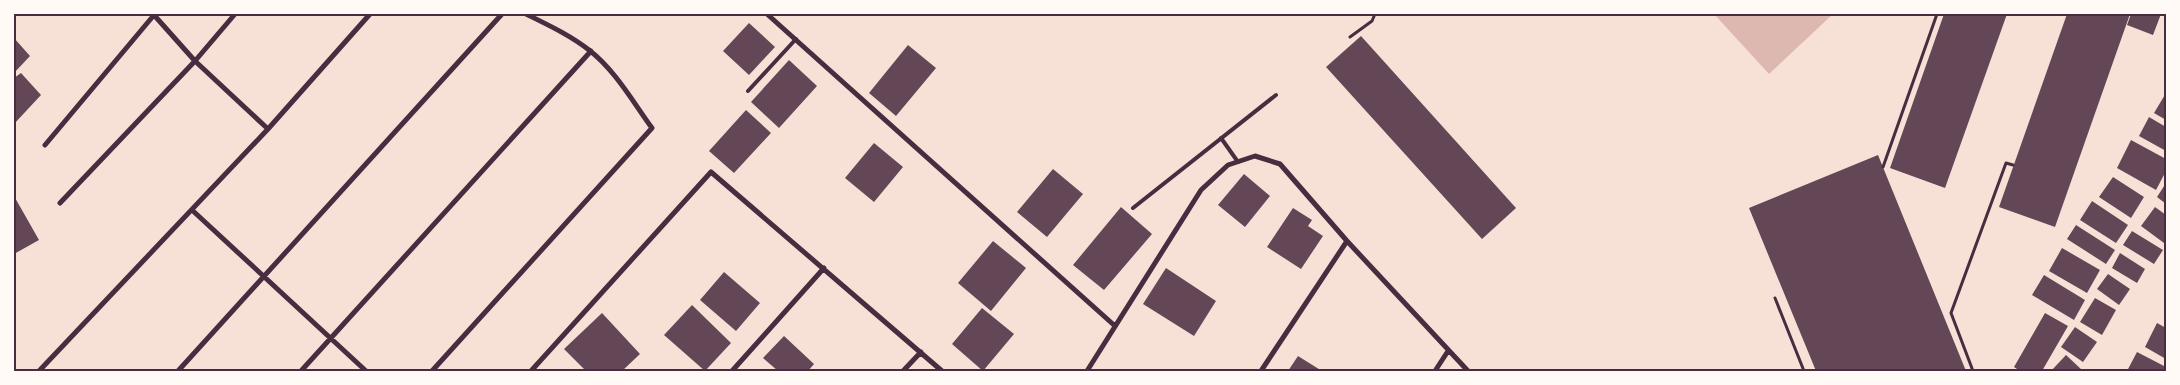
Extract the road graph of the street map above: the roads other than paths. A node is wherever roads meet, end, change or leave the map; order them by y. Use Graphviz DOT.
graph roads {
  1 [pos="235,14"];
  2 [pos="370,14"];
  3 [pos="502,14"];
  4 [pos="526,14"];
  5 [pos="767,14"];
  6 [pos="796,39"];
  7 [pos="591,51"];
  8 [pos="194,61"];
  9 [pos="748,91"];
  10 [pos="1276,95"];
  11 [pos="268,128"];
  12 [pos="1221,138"];
  13 [pos="45,145"];
  14 [pos="1238,162"];
  15 [pos="60,203"];
  16 [pos="1133,208"];
  17 [pos="192,210"];
  18 [pos="1347,241"];
  19 [pos="824,268"];
  20 [pos="264,276"];
  21 [pos="1115,326"];
  22 [pos="330,338"];
  23 [pos="1448,351"];
  24 [pos="921,352"];
  25 [pos="39,371"];
  26 [pos="178,371"];
  27 [pos="301,371"];
  28 [pos="366,371"];
  29 [pos="432,371"];
  30 [pos="531,371"];
  31 [pos="732,371"];
  32 [pos="903,371"];
  33 [pos="942,371"];
  34 [pos="1087,371"];
  35 [pos="1262,371"];
  36 [pos="1435,371"];
  37 [pos="1468,371"];
  1 -- 8 [label="street"];
  2 -- 11 [label="street"];
  3 -- 20 [label="street"];
  4 -- 7 [label="street"];
  5 -- 6 [label="street"];
  6 -- 9 [label="lane"];
  6 -- 21 [label="street"];
  7 -- 22 [label="street"];
  7 -- 29 [label="street"];
  8 -- 11 [label="street"];
  8 -- 13 [label="street"];
  8 -- 15 [label="street"];
  10 -- 12 [label="lane"];
  11 -- 17 [label="street"];
  12 -- 14 [label="lane"];
  12 -- 16 [label="lane"];
  14 -- 18 [label="street"];
  14 -- 21 [label="street"];
  17 -- 20 [label="street"];
  17 -- 25 [label="street"];
  18 -- 23 [label="street"];
  18 -- 35 [label="street"];
  19 -- 24 [label="street"];
  19 -- 30 [label="street"];
  19 -- 31 [label="street"];
  20 -- 22 [label="street"];
  20 -- 26 [label="street"];
  21 -- 34 [label="street"];
  22 -- 27 [label="street"];
  22 -- 28 [label="street"];
  23 -- 36 [label="street"];
  23 -- 37 [label="street"];
  24 -- 32 [label="street"];
  24 -- 33 [label="street"];
}
